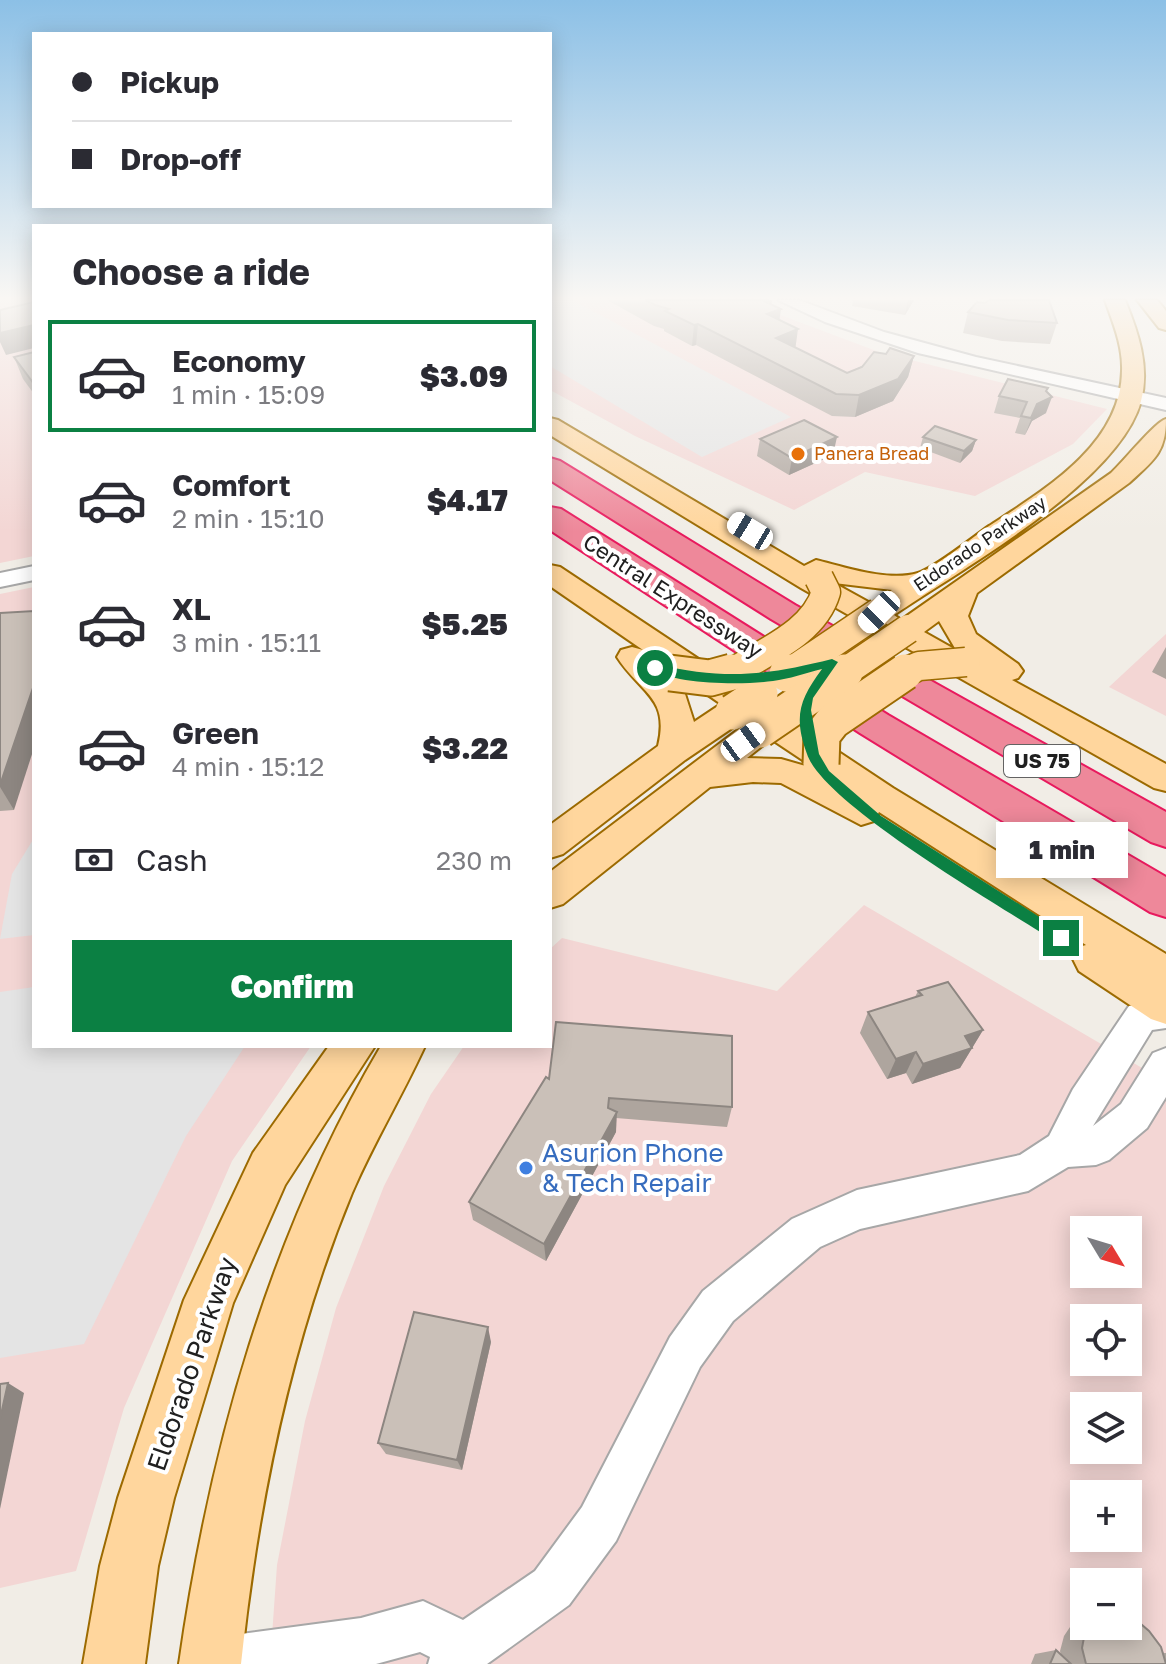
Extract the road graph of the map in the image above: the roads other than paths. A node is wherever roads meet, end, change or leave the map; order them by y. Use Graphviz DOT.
graph roads {
  1 [pos="1050,378"];
  2 [pos="1151,378"];
  3 [pos="1155,402"];
  4 [pos="552,415"];
  5 [pos="552,426"];
  6 [pos="1166,426"];
  7 [pos="552,468"];
  8 [pos="552,517"];
  9 [pos="32,573"];
  10 [pos="552,574"];
  11 [pos="816,578"];
  12 [pos="0,580"];
  13 [pos="924,581"];
  14 [pos="967,587"];
  15 [pos="552,598"];
  16 [pos="632,657"];
  17 [pos="966,662"];
  18 [pos="1001,668"];
  19 [pos="806,677"];
  20 [pos="710,678"];
  21 [pos="746,721"];
  22 [pos="673,752"];
  23 [pos="1166,758"];
  24 [pos="823,769"];
  25 [pos="698,777"];
  26 [pos="1166,779"];
  27 [pos="877,819"];
  28 [pos="1166,831"];
  29 [pos="552,843"];
  30 [pos="552,891"];
  31 [pos="1166,899"];
  32 [pos="1166,975"];
  33 [pos="1166,1006"];
  34 [pos="1166,1013"];
  35 [pos="353,1048"];
  36 [pos="383,1048"];
  37 [pos="403,1048"];
  38 [pos="1166,1064"];
  39 [pos="1062,1149"];
  40 [pos="297,1277"];
  41 [pos="459,1656"];
  42 [pos="114,1664"];
  43 [pos="208,1664"];
  1 -- 3 [label="street"];
  2 -- 3 [label="main road, Eldorado Parkway"];
  3 -- 13 [label="main road, Eldorado Parkway"];
  4 -- 11 [label="main road"];
  5 -- 26 [label="main road"];
  6 -- 14 [label="main road, Eldorado Parkway"];
  7 -- 28 [label="highway, Central Expressway / US 75"];
  8 -- 31 [label="highway, Central Expressway / US 75"];
  9 -- 12 [label="street"];
  10 -- 32 [label="main road"];
  11 -- 13 [label="main road"];
  11 -- 19 [label="main road, bridge"];
  11 -- 20 [label="main road, bridge"];
  13 -- 19 [label="main road, Eldorado Parkway, bridge"];
  14 -- 18 [label="main road"];
  14 -- 19 [label="main road, Eldorado Parkway, bridge"];
  15 -- 16 [label="main road"];
  16 -- 20 [label="main road, bridge"];
  16 -- 22 [label="main road"];
  17 -- 18 [label="main road"];
  17 -- 19 [label="main road, bridge"];
  17 -- 24 [label="main road, bridge"];
  18 -- 23 [label="main road"];
  19 -- 20 [label="main road, bridge"];
  19 -- 21 [label="main road, Eldorado Parkway, bridge"];
  19 -- 21 [label="main road, Eldorado Parkway, bridge"];
  19 -- 24 [label="main road"];
  21 -- 22 [label="main road, Eldorado Parkway"];
  21 -- 25 [label="main road, Eldorado Parkway"];
  22 -- 29 [label="main road, Eldorado Parkway"];
  24 -- 27 [label="main road"];
  25 -- 27 [label="main road"];
  25 -- 30 [label="main road, Eldorado Parkway"];
  27 -- 33 [label="main road"];
  34 -- 39 [label="street"];
  35 -- 42 [label="main road, Eldorado Parkway"];
  36 -- 40 [label="main road"];
  37 -- 40 [label="main road"];
  38 -- 39 [label="street"];
  39 -- 41 [label="street"];
  40 -- 43 [label="main road"];
  41 -- 43 [label="street"];
}
